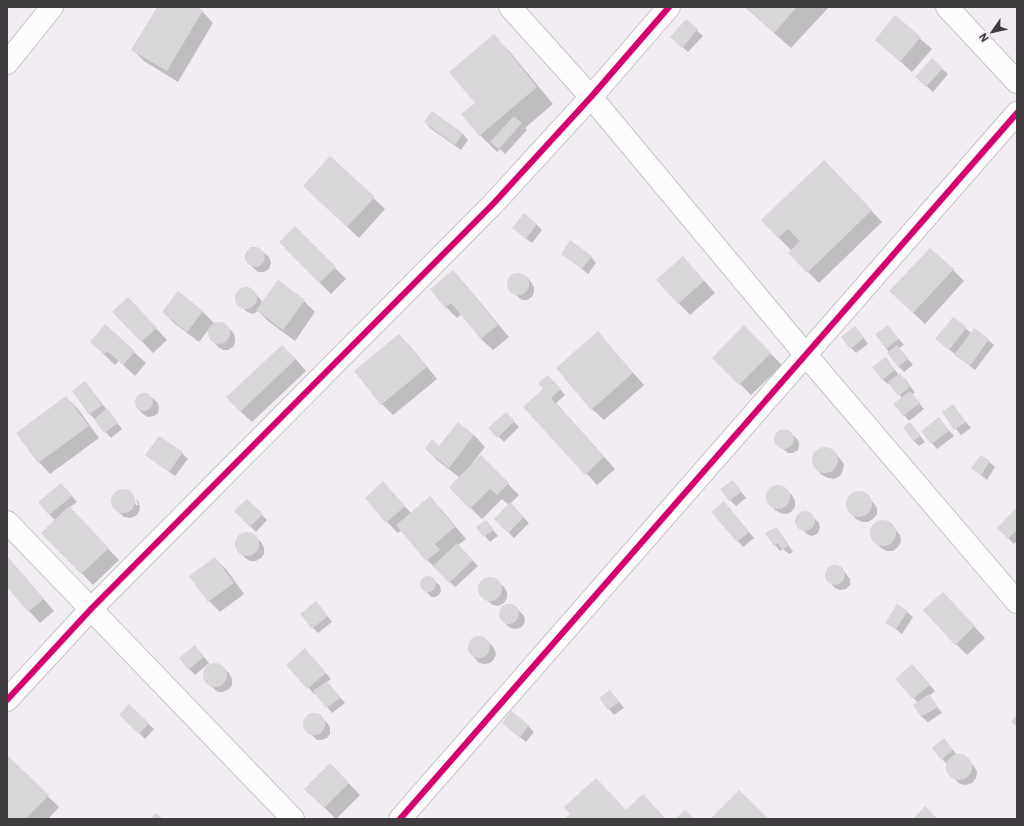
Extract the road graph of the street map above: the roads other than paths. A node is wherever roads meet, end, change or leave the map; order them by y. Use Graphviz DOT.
graph roads {
  1 [pos="52,7"];
  2 [pos="510,7"];
  3 [pos="669,7"];
  4 [pos="947,7"];
  5 [pos="7,63"];
  6 [pos="1017,82"];
  7 [pos="592,97"];
  8 [pos="1017,113"];
  9 [pos="805,354"];
  10 [pos="7,522"];
  11 [pos="1017,602"];
  12 [pos="91,609"];
  13 [pos="7,700"];
  14 [pos="294,819"];
  15 [pos="400,819"];
  1 -- 5 [label="street"];
  2 -- 7 [label="street"];
  3 -- 7 [label="street"];
  4 -- 6 [label="street"];
  7 -- 9 [label="street"];
  7 -- 12 [label="street"];
  8 -- 9 [label="street"];
  9 -- 11 [label="street"];
  9 -- 15 [label="street"];
  10 -- 12 [label="street"];
  12 -- 13 [label="street"];
  12 -- 14 [label="street"];
}
